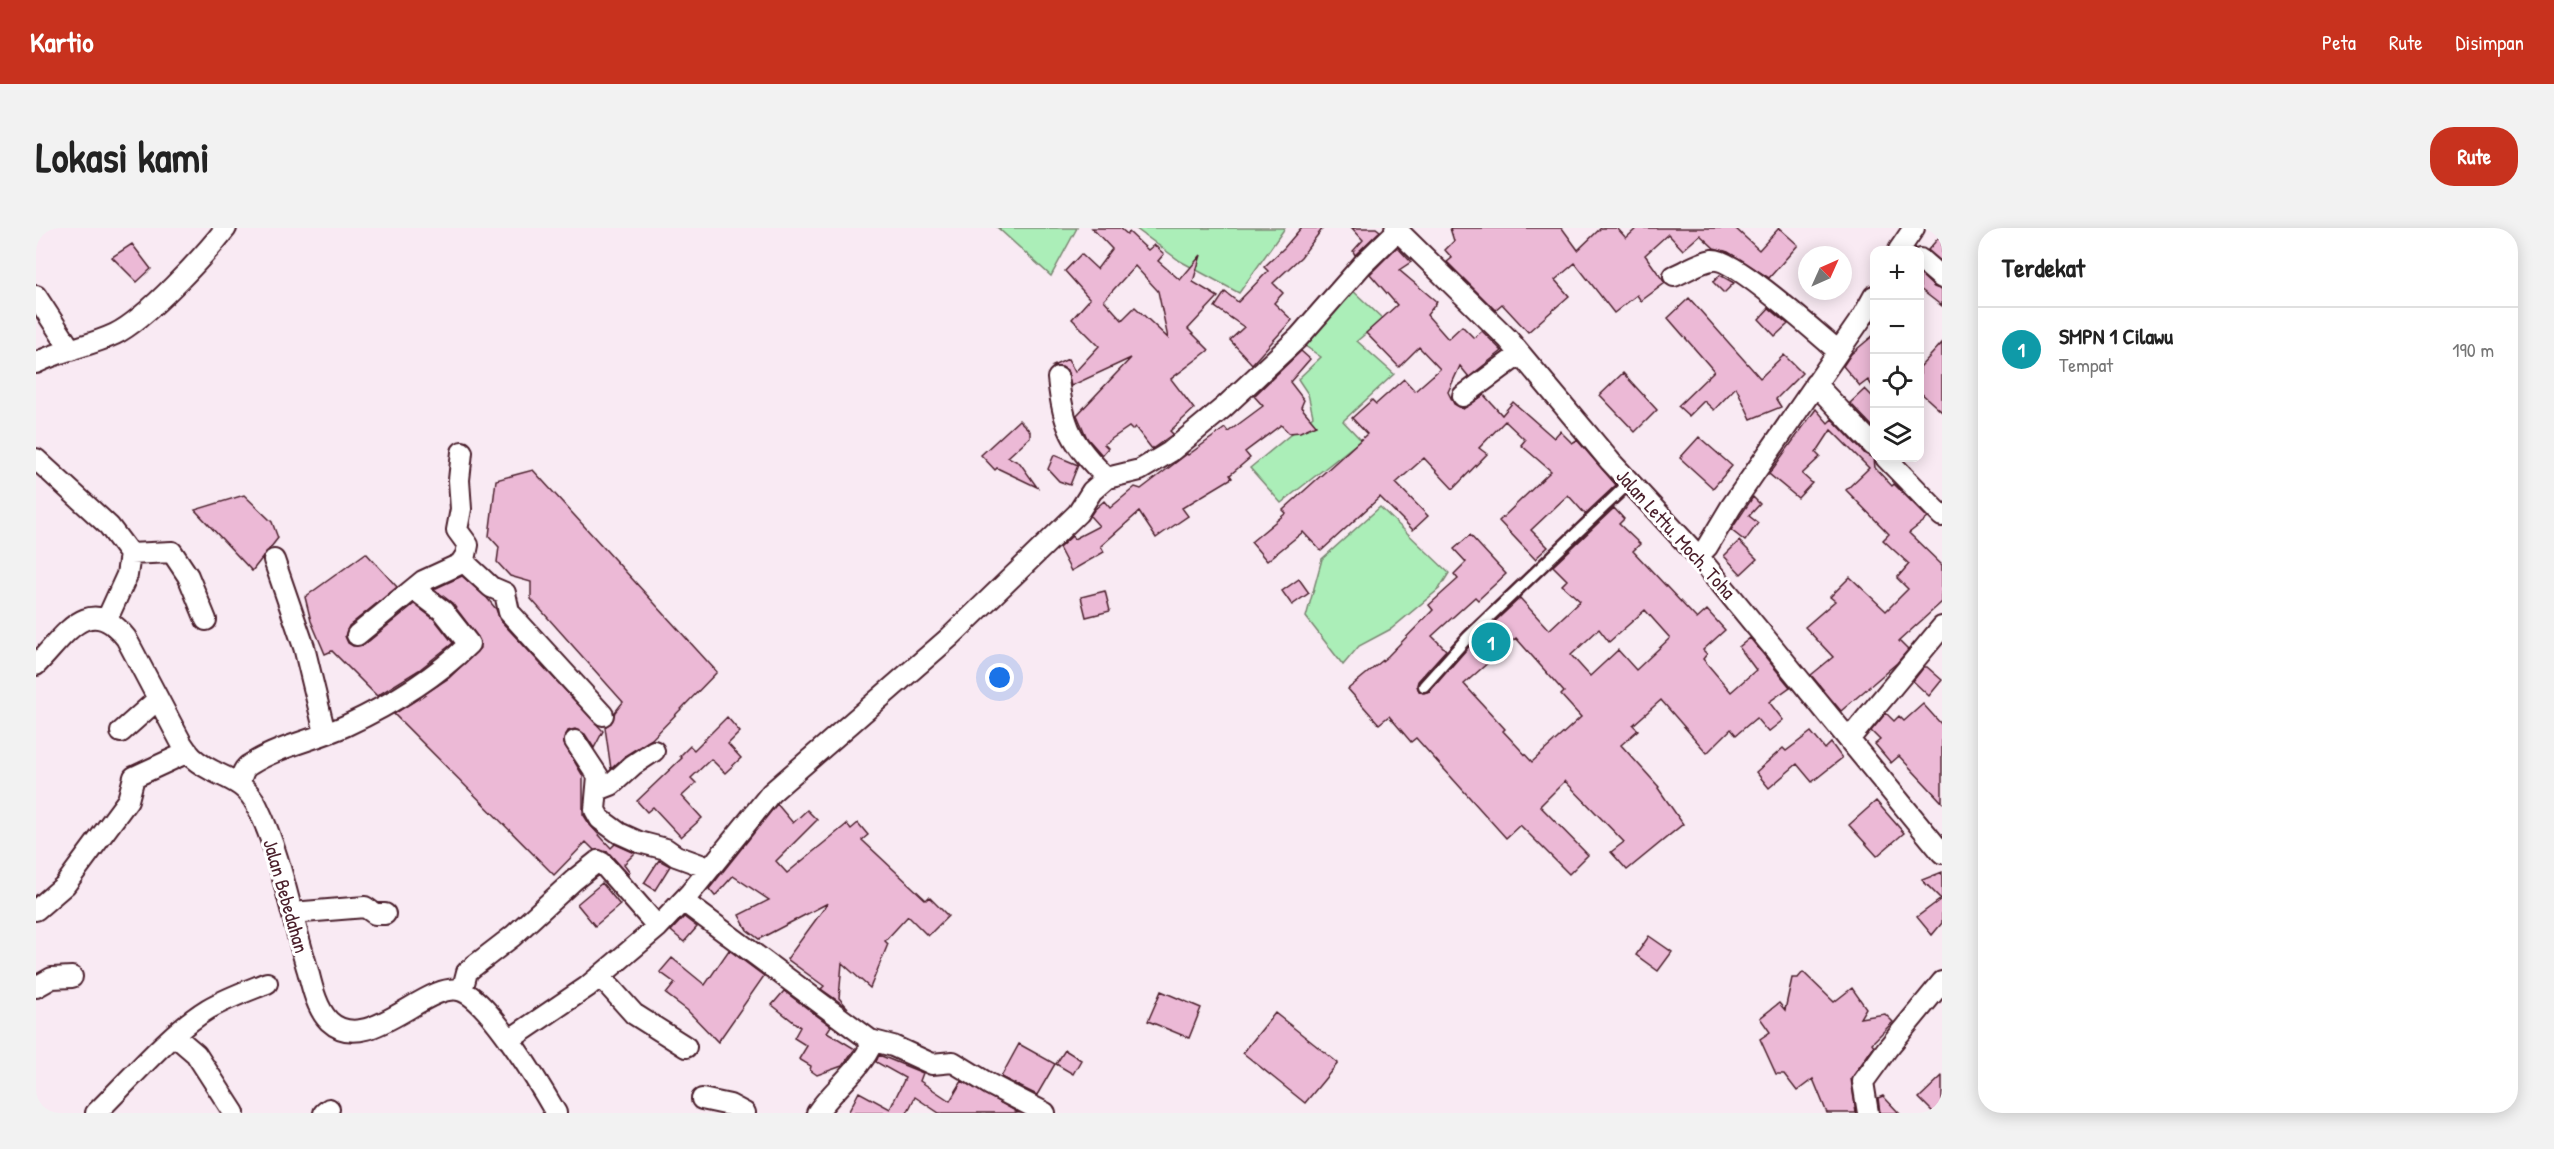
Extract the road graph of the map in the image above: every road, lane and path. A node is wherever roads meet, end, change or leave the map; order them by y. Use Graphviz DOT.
graph roads {
  1 [pos="1914,228"];
  2 [pos="223,229"];
  3 [pos="1396,229"];
  4 [pos="1905,246"];
  5 [pos="1924,262"];
  6 [pos="1674,276"];
  7 [pos="1942,278"];
  8 [pos="36,296"];
  9 [pos="1872,300"];
  10 [pos="71,350"];
  11 [pos="1838,351"];
  12 [pos="1521,354"];
  13 [pos="36,363"];
  14 [pos="1058,378"];
  15 [pos="1815,384"];
  16 [pos="1463,396"];
  17 [pos="1870,441"];
  18 [pos="462,452"];
  19 [pos="36,459"];
  20 [pos="1890,462"];
  21 [pos="1107,478"];
  22 [pos="1630,483"];
  23 [pos="1942,516"];
  24 [pos="130,554"];
  25 [pos="1698,556"];
  26 [pos="274,560"];
  27 [pos="463,561"];
  28 [pos="414,589"];
  29 [pos="107,619"];
  30 [pos="206,620"];
  31 [pos="1942,627"];
  32 [pos="357,635"];
  33 [pos="36,665"];
  34 [pos="1424,686"];
  35 [pos="158,699"];
  36 [pos="603,715"];
  37 [pos="121,732"];
  38 [pos="325,733"];
  39 [pos="1850,738"];
  40 [pos="575,741"];
  41 [pos="654,751"];
  42 [pos="188,752"];
  43 [pos="240,783"];
  44 [pos="598,790"];
  45 [pos="1942,853"];
  46 [pos="709,868"];
  47 [pos="683,901"];
  48 [pos="36,910"];
  49 [pos="291,912"];
  50 [pos="385,914"];
  51 [pos="658,927"];
  52 [pos="600,976"];
  53 [pos="72,977"];
  54 [pos="1942,982"];
  55 [pos="267,983"];
  56 [pos="36,987"];
  57 [pos="462,991"];
  58 [pos="175,1036"];
  59 [pos="508,1040"];
  60 [pos="870,1040"];
  61 [pos="686,1047"];
  62 [pos="702,1099"];
  63 [pos="96,1113"];
  64 [pos="234,1113"];
  65 [pos="556,1113"];
  66 [pos="745,1113"];
  67 [pos="817,1113"];
  68 [pos="1045,1113"];
  69 [pos="1868,1113"];
  1 -- 4 [label="street"];
  2 -- 10 [label="street"];
  3 -- 12 [label="street, Jalan Lettu. Moch. Toha"];
  3 -- 21 [label="street"];
  5 -- 7 [label="street"];
  6 -- 11 [label="street"];
  8 -- 10 [label="street"];
  9 -- 11 [label="street"];
  10 -- 13 [label="street"];
  11 -- 15 [label="street"];
  12 -- 16 [label="street"];
  12 -- 22 [label="street, Jalan Lettu. Moch. Toha"];
  14 -- 21 [label="street"];
  15 -- 17 [label="street"];
  15 -- 25 [label="street"];
  18 -- 27 [label="street"];
  19 -- 24 [label="street"];
  20 -- 23 [label="street"];
  21 -- 46 [label="street"];
  22 -- 25 [label="street, Jalan Lettu. Moch. Toha"];
  22 -- 34 [label="lane"];
  24 -- 29 [label="street"];
  24 -- 30 [label="street"];
  25 -- 39 [label="street, Jalan Lettu. Moch. Toha"];
  26 -- 38 [label="street"];
  27 -- 28 [label="street"];
  27 -- 36 [label="street"];
  28 -- 32 [label="street"];
  28 -- 38 [label="street"];
  29 -- 33 [label="street"];
  29 -- 35 [label="street, Jalan Bebedahan"];
  31 -- 39 [label="street"];
  35 -- 37 [label="street"];
  35 -- 42 [label="street, Jalan Bebedahan"];
  38 -- 43 [label="street"];
  39 -- 45 [label="street, Jalan Lettu. Moch. Toha"];
  40 -- 44 [label="street"];
  41 -- 44 [label="street"];
  42 -- 43 [label="street, Jalan Bebedahan"];
  42 -- 48 [label="street"];
  43 -- 49 [label="street, Jalan Bebedahan"];
  44 -- 46 [label="street"];
  46 -- 47 [label="street"];
  47 -- 51 [label="street"];
  47 -- 60 [label="street"];
  49 -- 50 [label="street"];
  49 -- 57 [label="street, Jalan Bebedahan"];
  51 -- 52 [label="street"];
  51 -- 57 [label="street"];
  52 -- 59 [label="street"];
  52 -- 61 [label="street"];
  53 -- 56 [label="street"];
  54 -- 69 [label="street"];
  55 -- 58 [label="street"];
  57 -- 59 [label="street"];
  58 -- 63 [label="street"];
  58 -- 64 [label="street"];
  59 -- 65 [label="street"];
  60 -- 67 [label="street"];
  60 -- 68 [label="street"];
  62 -- 66 [label="street"];
}
